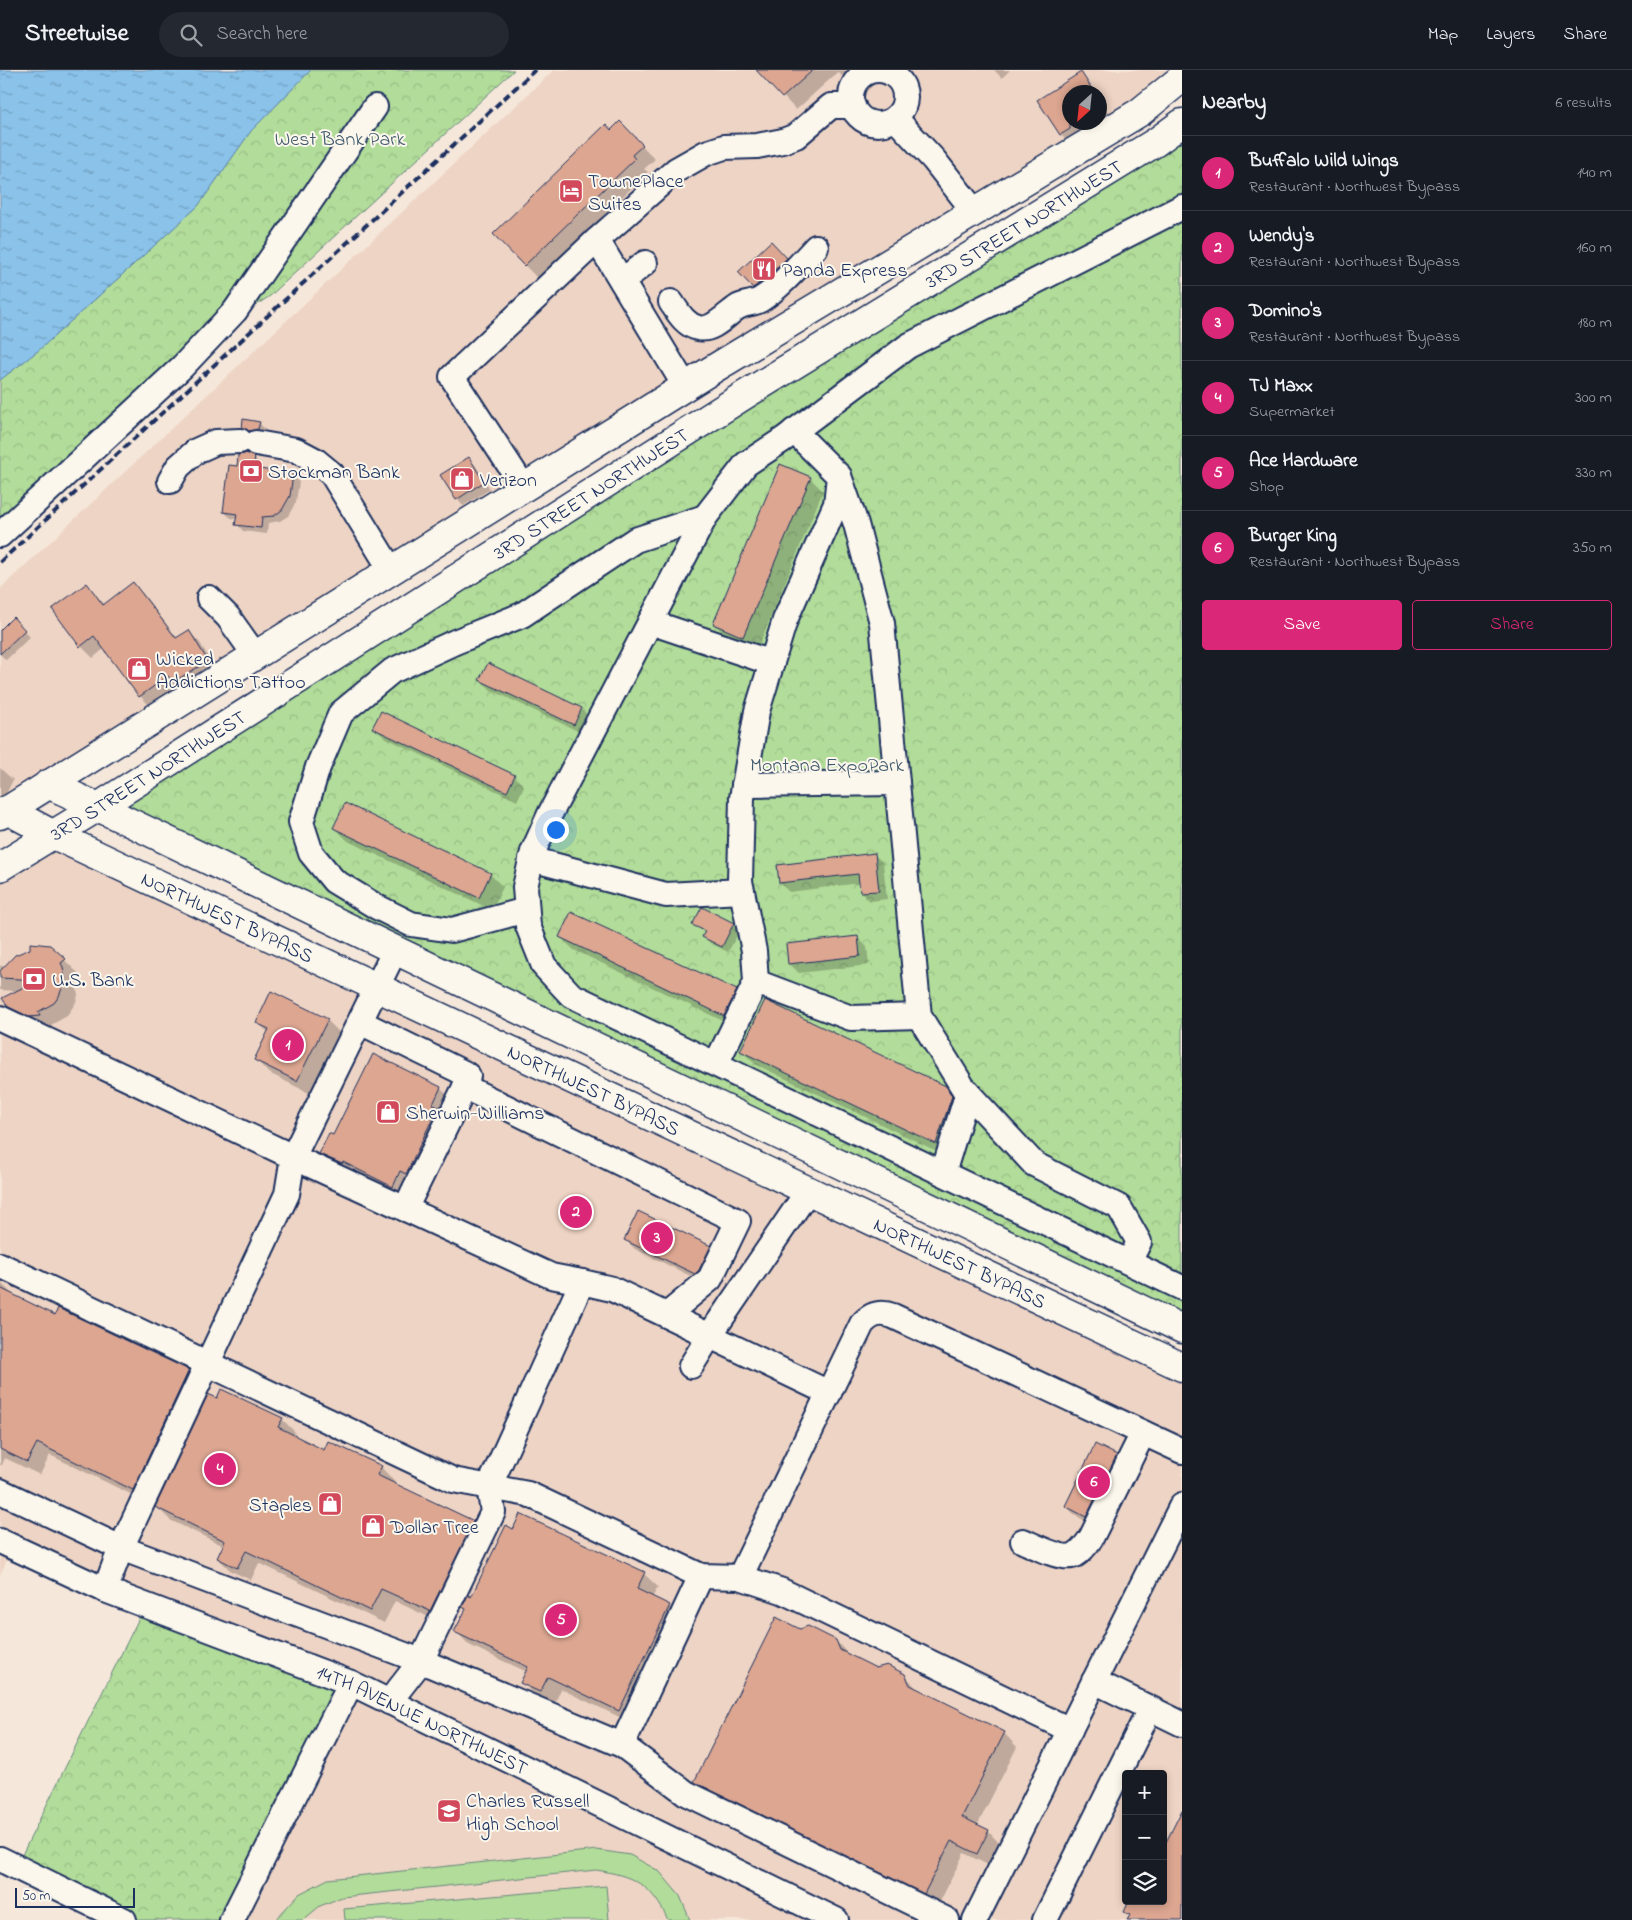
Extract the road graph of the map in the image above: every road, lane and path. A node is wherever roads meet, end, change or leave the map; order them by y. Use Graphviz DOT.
graph roads {
  1 [pos="889,72"];
  2 [pos="1182,78"];
  3 [pos="853,106"];
  4 [pos="375,107"];
  5 [pos="895,118"];
  6 [pos="1182,123"];
  7 [pos="1182,207"];
  8 [pos="974,211"];
  9 [pos="597,240"];
  10 [pos="816,247"];
  11 [pos="645,264"];
  12 [pos="622,281"];
  13 [pos="671,302"];
  14 [pos="685,386"];
  15 [pos="794,431"];
  16 [pos="839,476"];
  17 [pos="170,481"];
  18 [pos="523,486"];
  19 [pos="705,517"];
  20 [pos="0,535"];
  21 [pos="391,570"];
  22 [pos="209,598"];
  23 [pos="650,622"];
  24 [pos="255,654"];
  25 [pos="772,663"];
  26 [pos="897,782"];
  27 [pos="48,784"];
  28 [pos="744,785"];
  29 [pos="98,807"];
  30 [pos="3,812"];
  31 [pos="52,834"];
  32 [pos="531,859"];
  33 [pos="0,867"];
  34 [pos="742,892"];
  35 [pos="526,910"];
  36 [pos="395,950"];
  37 [pos="756,982"];
  38 [pos="377,987"];
  39 [pos="919,1016"];
  40 [pos="0,1018"];
  41 [pos="360,1022"];
  42 [pos="716,1064"];
  43 [pos="465,1087"];
  44 [pos="968,1092"];
  45 [pos="293,1157"];
  46 [pos="943,1173"];
  47 [pos="808,1191"];
  48 [pos="405,1209"];
  49 [pos="1129,1262"];
  50 [pos="0,1265"];
  51 [pos="582,1282"];
  52 [pos="1182,1288"];
  53 [pos="667,1315"];
  54 [pos="1182,1329"];
  55 [pos="710,1335"];
  56 [pos="207,1364"];
  57 [pos="691,1366"];
  58 [pos="1182,1368"];
  59 [pos="829,1393"];
  60 [pos="1143,1433"];
  61 [pos="1182,1451"];
  62 [pos="489,1487"];
  63 [pos="0,1491"];
  64 [pos="1182,1505"];
  65 [pos="0,1541"];
  66 [pos="1023,1541"];
  67 [pos="120,1548"];
  68 [pos="701,1576"];
  69 [pos="740,1577"];
  70 [pos="105,1590"];
  71 [pos="421,1661"];
  72 [pos="1094,1681"];
  73 [pos="351,1683"];
  74 [pos="389,1702"];
  75 [pos="1150,1709"];
  76 [pos="1182,1724"];
  77 [pos="1070,1730"];
  78 [pos="622,1745"];
  79 [pos="0,1859"];
  80 [pos="124,1920"];
  81 [pos="232,1920"];
  82 [pos="836,1920"];
  83 [pos="947,1920"];
  84 [pos="975,1920"];
  85 [pos="1044,1920"];
  1 -- 3 [label="street"];
  1 -- 5 [label="street"];
  2 -- 8 [label="main road, 3RD STREET NORTHWEST"];
  3 -- 5 [label="street"];
  3 -- 9 [label="street"];
  4 -- 20 [label="street"];
  5 -- 8 [label="street"];
  6 -- 29 [label="main road, 3RD STREET NORTHWEST"];
  7 -- 15 [label="street"];
  8 -- 14 [label="main road, 3RD STREET NORTHWEST"];
  9 -- 12 [label="street"];
  9 -- 18 [label="street"];
  10 -- 13 [label="street"];
  11 -- 12 [label="street"];
  12 -- 14 [label="street"];
  14 -- 18 [label="main road, 3RD STREET NORTHWEST"];
  15 -- 16 [label="street"];
  15 -- 19 [label="street"];
  16 -- 25 [label="street"];
  16 -- 26 [label="street"];
  17 -- 21 [label="street"];
  18 -- 21 [label="main road, 3RD STREET NORTHWEST"];
  19 -- 23 [label="street"];
  19 -- 35 [label="street"];
  21 -- 24 [label="main road, 3RD STREET NORTHWEST"];
  22 -- 24 [label="street"];
  23 -- 25 [label="street"];
  23 -- 32 [label="street"];
  24 -- 27 [label="main road, 3RD STREET NORTHWEST"];
  25 -- 28 [label="street"];
  26 -- 28 [label="street"];
  26 -- 39 [label="street"];
  27 -- 29 [label="main road, NORTHWEST BYPASS"];
  27 -- 30 [label="main road, 3RD STREET NORTHWEST"];
  28 -- 34 [label="street"];
  29 -- 31 [label="main road, 3RD STREET NORTHWEST"];
  29 -- 36 [label="main road, NORTHWEST BYPASS"];
  30 -- 31 [label="main road, NORTHWEST BYPASS"];
  31 -- 33 [label="main road, 3RD STREET NORTHWEST"];
  31 -- 38 [label="main road, NORTHWEST BYPASS"];
  32 -- 34 [label="street"];
  32 -- 35 [label="street"];
  34 -- 37 [label="street"];
  35 -- 42 [label="street"];
  36 -- 38 [label="street"];
  36 -- 54 [label="main road, NORTHWEST BYPASS"];
  37 -- 39 [label="street"];
  37 -- 42 [label="street"];
  38 -- 41 [label="street"];
  38 -- 47 [label="main road, NORTHWEST BYPASS"];
  39 -- 44 [label="street"];
  40 -- 45 [label="street"];
  41 -- 43 [label="street"];
  41 -- 45 [label="street"];
  42 -- 46 [label="street"];
  43 -- 48 [label="street"];
  43 -- 53 [label="street"];
  44 -- 46 [label="street"];
  44 -- 49 [label="street"];
  45 -- 48 [label="street"];
  45 -- 56 [label="street"];
  46 -- 49 [label="street"];
  47 -- 55 [label="street"];
  47 -- 58 [label="main road, NORTHWEST BYPASS"];
  48 -- 51 [label="street"];
  49 -- 52 [label="street"];
  50 -- 56 [label="street"];
  51 -- 53 [label="street"];
  51 -- 62 [label="street"];
  53 -- 55 [label="street"];
  55 -- 57 [label="street"];
  55 -- 59 [label="street"];
  56 -- 62 [label="street"];
  56 -- 67 [label="street"];
  59 -- 60 [label="street"];
  59 -- 69 [label="street"];
  60 -- 61 [label="street"];
  60 -- 66 [label="street"];
  62 -- 68 [label="street"];
  62 -- 71 [label="street"];
  63 -- 67 [label="street"];
  64 -- 72 [label="street"];
  65 -- 70 [label="street, 14TH AVENUE NORTHWEST"];
  67 -- 70 [label="street"];
  67 -- 71 [label="street"];
  68 -- 69 [label="street"];
  68 -- 78 [label="street"];
  69 -- 77 [label="street"];
  70 -- 73 [label="street, 14TH AVENUE NORTHWEST"];
  71 -- 74 [label="street"];
  71 -- 78 [label="street"];
  72 -- 75 [label="street"];
  72 -- 77 [label="street"];
  73 -- 74 [label="street, 14TH AVENUE NORTHWEST"];
  73 -- 81 [label="street"];
  74 -- 82 [label="street, 14TH AVENUE NORTHWEST"];
  75 -- 76 [label="street"];
  75 -- 85 [label="street"];
  77 -- 84 [label="street"];
  78 -- 83 [label="street"];
  79 -- 80 [label="street"];
}
